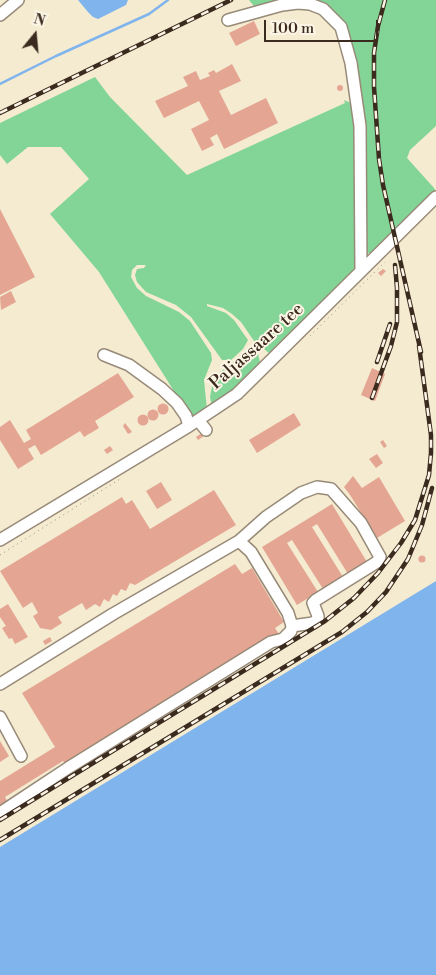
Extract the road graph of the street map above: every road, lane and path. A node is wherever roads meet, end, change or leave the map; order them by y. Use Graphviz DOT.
graph roads {
  1 [pos="18,0"];
  2 [pos="0,15"];
  3 [pos="228,20"];
  4 [pos="436,197"];
  5 [pos="361,271"];
  6 [pos="104,354"];
  7 [pos="193,423"];
  8 [pos="206,430"];
  9 [pos="0,540"];
  10 [pos="239,541"];
  11 [pos="292,626"];
  12 [pos="0,684"];
  13 [pos="0,717"];
  14 [pos="22,756"];
  15 [pos="0,813"];
  1 -- 2 [label="street"];
  3 -- 5 [label="street"];
  4 -- 5 [label="street, Paljassaare tee"];
  5 -- 7 [label="street, Paljassaare tee"];
  6 -- 7 [label="street"];
  7 -- 8 [label="street"];
  7 -- 9 [label="street, Paljassaare tee"];
  10 -- 11 [label="street"];
  10 -- 11 [label="street"];
  10 -- 12 [label="street"];
  11 -- 15 [label="street"];
  13 -- 14 [label="street"];
}
